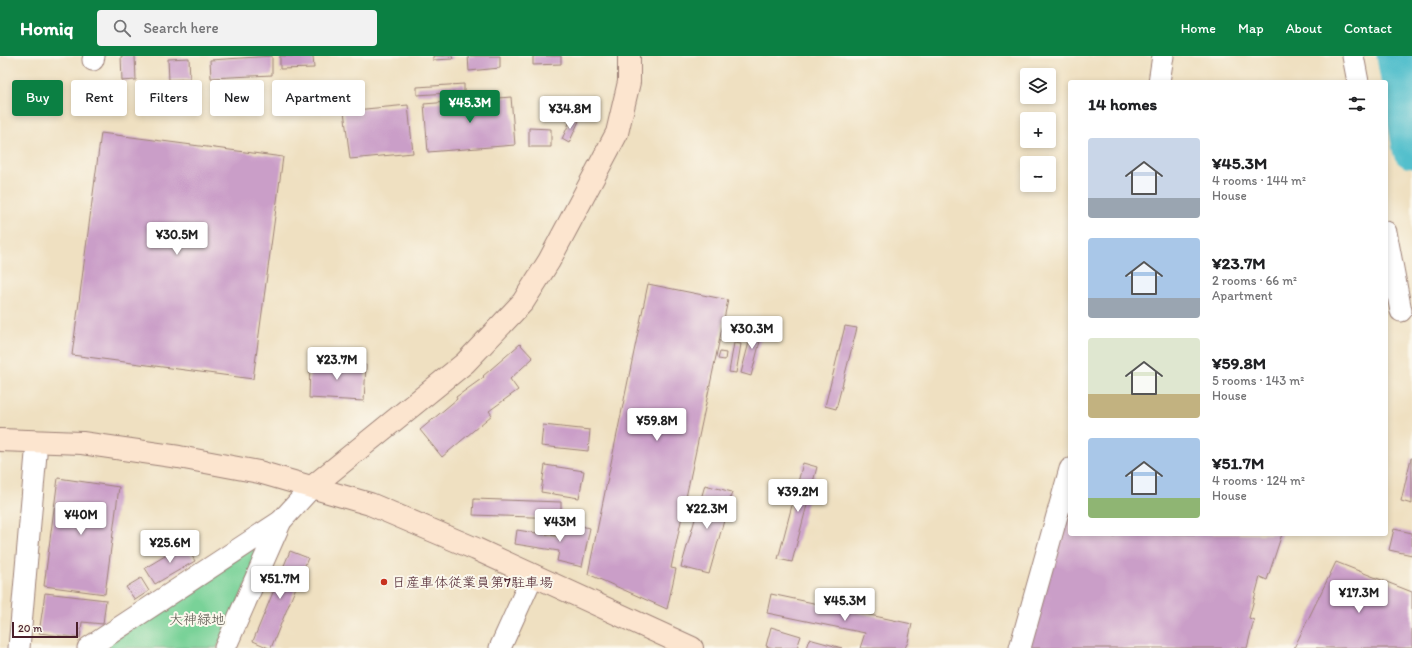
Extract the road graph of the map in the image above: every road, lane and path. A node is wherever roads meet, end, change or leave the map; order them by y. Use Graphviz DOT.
graph roads {
  1 [pos="629,56"];
  2 [pos="1163,56"];
  3 [pos="1353,56"];
  4 [pos="1159,80"];
  5 [pos="1358,80"];
  6 [pos="1388,243"];
  7 [pos="1400,310"];
  8 [pos="0,440"];
  9 [pos="36,454"];
  10 [pos="1068,476"];
  11 [pos="312,487"];
  12 [pos="276,525"];
  13 [pos="533,575"];
  14 [pos="19,648"];
  15 [pos="88,648"];
  16 [pos="225,648"];
  17 [pos="500,648"];
  18 [pos="692,648"];
  19 [pos="1020,648"];
  1 -- 11 [label="street"];
  2 -- 4 [label="street"];
  3 -- 5 [label="street"];
  6 -- 7 [label="street"];
  8 -- 11 [label="street"];
  9 -- 14 [label="street"];
  10 -- 19 [label="street"];
  11 -- 12 [label="street"];
  11 -- 13 [label="street"];
  12 -- 15 [label="street"];
  12 -- 16 [label="street"];
  13 -- 17 [label="street"];
  13 -- 18 [label="street"];
}
